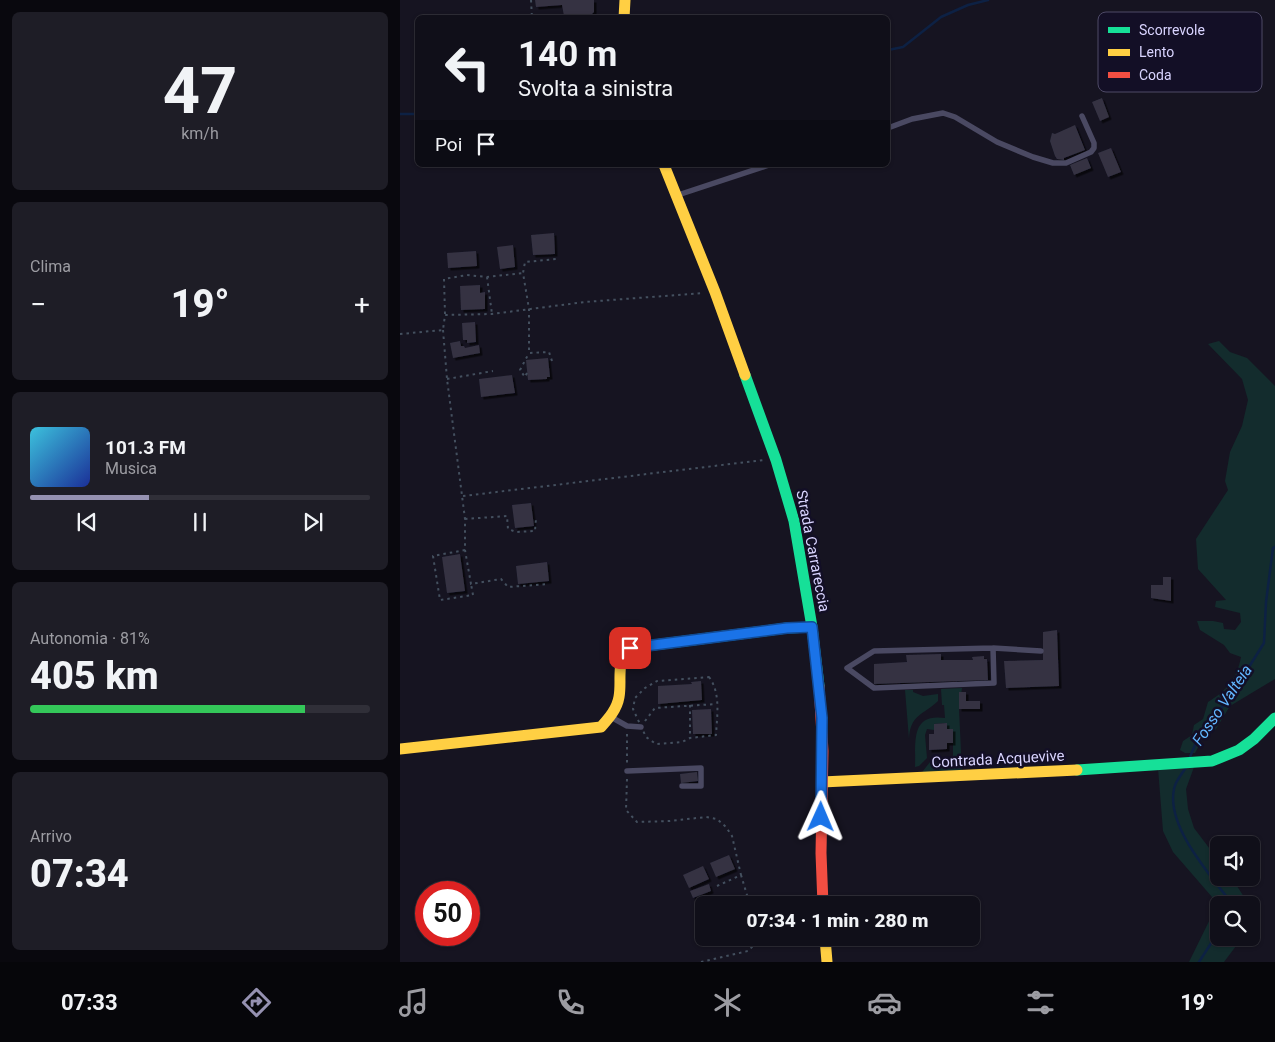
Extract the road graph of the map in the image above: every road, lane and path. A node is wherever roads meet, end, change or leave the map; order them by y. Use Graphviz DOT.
graph roads {
  1 [pos="531,0"];
  2 [pos="624,0"];
  3 [pos="532,15"];
  4 [pos="624,15"];
  5 [pos="1082,116"];
  6 [pos="890,127"];
  7 [pos="665,167"];
  8 [pos="763,167"];
  9 [pos="676,196"];
  10 [pos="556,259"];
  11 [pos="523,273"];
  12 [pos="487,277"];
  13 [pos="715,292"];
  14 [pos="529,309"];
  15 [pos="492,314"];
  16 [pos="445,315"];
  17 [pos="443,330"];
  18 [pos="400,334"];
  19 [pos="529,353"];
  20 [pos="552,361"];
  21 [pos="493,372"];
  22 [pos="527,373"];
  23 [pos="447,379"];
  24 [pos="776,460"];
  25 [pos="462,496"];
  26 [pos="536,518"];
  27 [pos="465,519"];
  28 [pos="465,550"];
  29 [pos="471,584"];
  30 [pos="549,584"];
  31 [pos="812,627"];
  32 [pos="993,648"];
  33 [pos="1041,651"];
  34 [pos="717,704"];
  35 [pos="690,705"];
  36 [pos="611,717"];
  37 [pos="1275,718"];
  38 [pos="627,726"];
  39 [pos="641,727"];
  40 [pos="690,738"];
  41 [pos="400,749"];
  42 [pos="627,770"];
  43 [pos="822,782"];
  44 [pos="682,786"];
  45 [pos="741,875"];
  46 [pos="717,886"];
  47 [pos="747,896"];
  48 [pos="823,896"];
  49 [pos="753,946"];
  50 [pos="826,946"];
  51 [pos="702,962"];
  52 [pos="827,962"];
  1 -- 3 [label="path"];
  2 -- 4 [label="street"];
  5 -- 6 [label="lane"];
  7 -- 9 [label="street, Strada Carrareccia"];
  8 -- 9 [label="lane"];
  9 -- 13 [label="street, Strada Carrareccia"];
  10 -- 11 [label="path"];
  11 -- 12 [label="path"];
  11 -- 14 [label="path"];
  12 -- 15 [label="path"];
  12 -- 16 [label="path"];
  13 -- 14 [label="path"];
  13 -- 24 [label="street, Strada Carrareccia"];
  14 -- 15 [label="path"];
  14 -- 19 [label="path"];
  15 -- 16 [label="path"];
  16 -- 17 [label="path"];
  17 -- 18 [label="path"];
  17 -- 23 [label="path"];
  19 -- 20 [label="path"];
  19 -- 22 [label="path"];
  21 -- 23 [label="path"];
  23 -- 25 [label="path"];
  24 -- 25 [label="path"];
  24 -- 31 [label="street, Strada Carrareccia"];
  25 -- 27 [label="path"];
  26 -- 27 [label="path"];
  27 -- 28 [label="path"];
  28 -- 29 [label="path"];
  28 -- 29 [label="path"];
  29 -- 30 [label="path"];
  31 -- 36 [label="street"];
  31 -- 43 [label="street, Strada Carrareccia"];
  32 -- 32 [label="lane"];
  32 -- 33 [label="lane"];
  34 -- 35 [label="path"];
  34 -- 39 [label="path"];
  34 -- 40 [label="path"];
  35 -- 39 [label="path"];
  35 -- 40 [label="path"];
  36 -- 38 [label="lane"];
  36 -- 41 [label="street"];
  37 -- 43 [label="street, Contrada Acquevive"];
  38 -- 39 [label="lane"];
  38 -- 42 [label="path"];
  39 -- 40 [label="path"];
  42 -- 44 [label="lane"];
  42 -- 45 [label="path"];
  43 -- 48 [label="street, Strada Carrareccia"];
  45 -- 46 [label="path"];
  45 -- 47 [label="path"];
  49 -- 51 [label="path"];
  50 -- 52 [label="street"];
}
